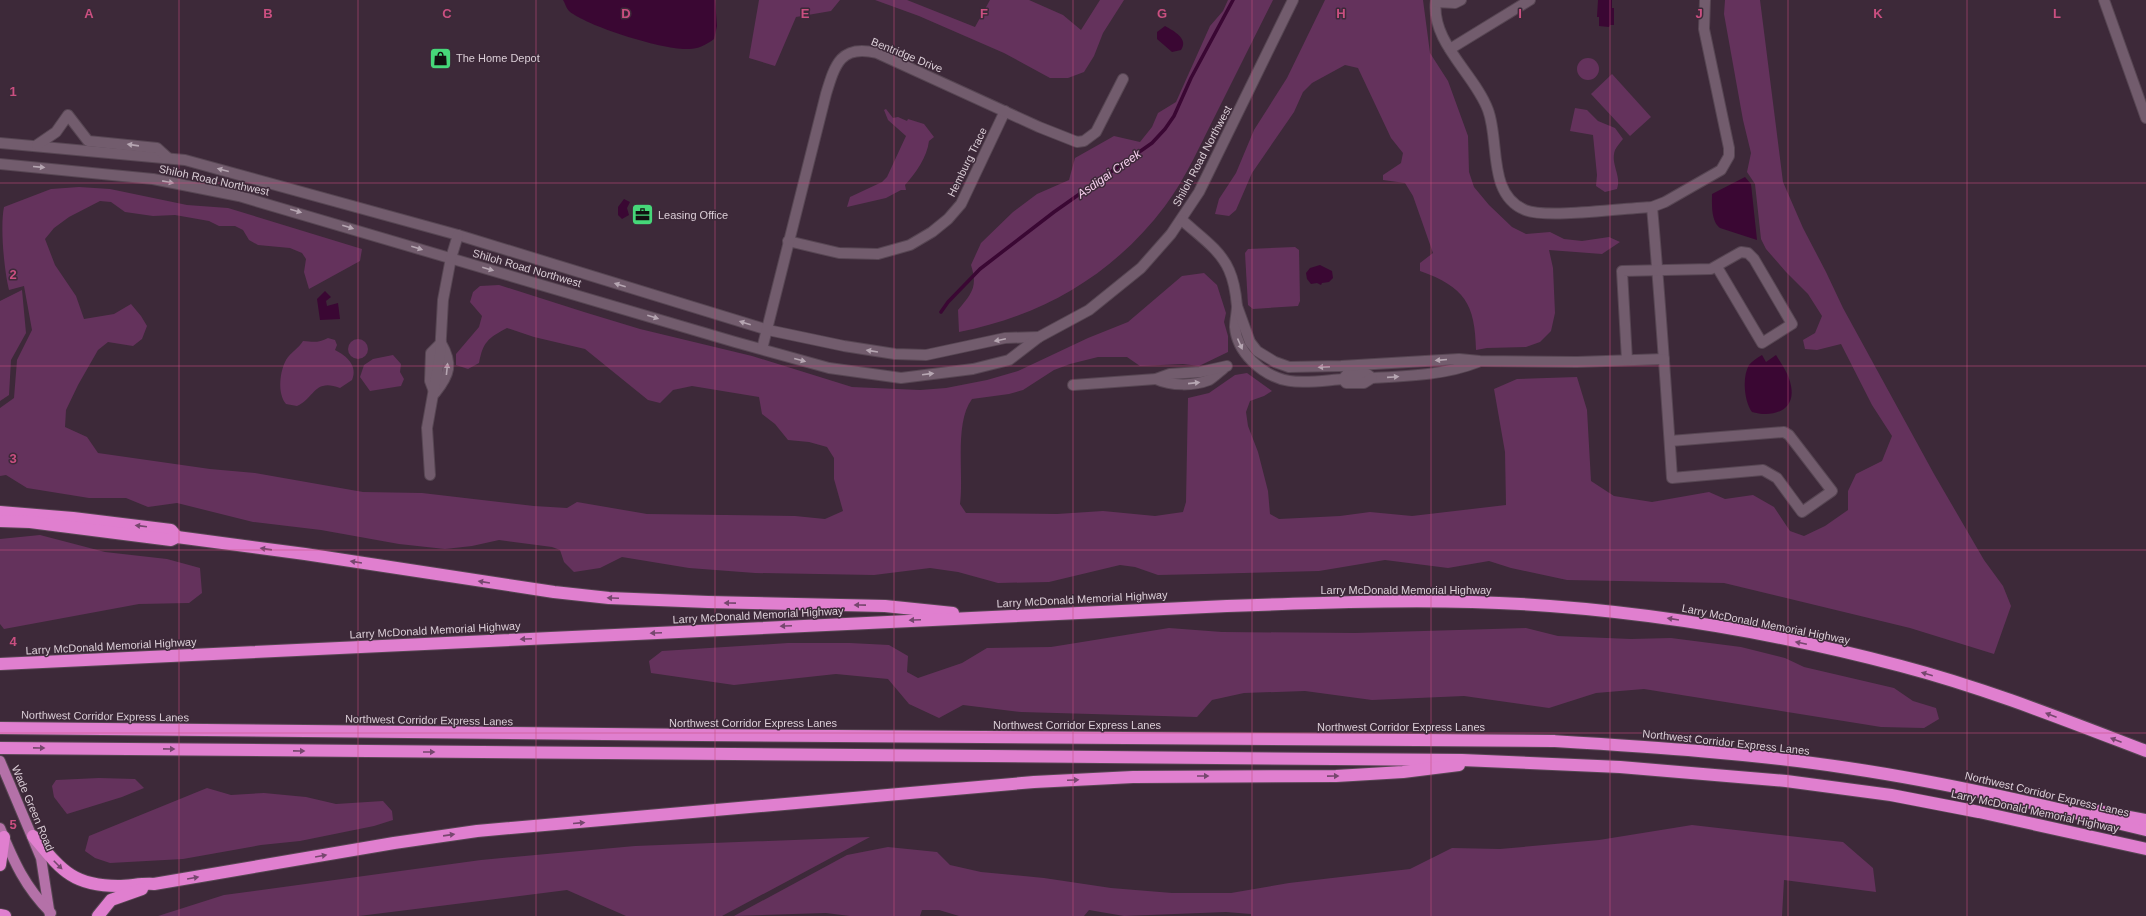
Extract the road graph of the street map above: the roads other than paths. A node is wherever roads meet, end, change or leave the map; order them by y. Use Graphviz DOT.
graph roads {
  1 [pos="1293,0"];
  2 [pos="1461,0"];
  3 [pos="1530,0"];
  4 [pos="1705,0"];
  5 [pos="2104,0"];
  6 [pos="1436,1"];
  7 [pos="1450,49"];
  8 [pos="1123,79"];
  9 [pos="1005,111"];
  10 [pos="2146,118"];
  11 [pos="0,143"];
  12 [pos="37,145"];
  13 [pos="168,158"];
  14 [pos="0,164"];
  15 [pos="1652,207"];
  16 [pos="1182,220"];
  17 [pos="458,235"];
  18 [pos="788,241"];
  19 [pos="451,258"];
  20 [pos="1717,267"];
  21 [pos="1658,269"];
  22 [pos="1237,306"];
  23 [pos="768,330"];
  24 [pos="1039,337"];
  25 [pos="441,343"];
  26 [pos="762,349"];
  27 [pos="1664,359"];
  28 [pos="1627,360"];
  29 [pos="1480,361"];
  30 [pos="1156,379"];
  31 [pos="1073,385"];
  32 [pos="435,393"];
  33 [pos="1670,441"];
  34 [pos="430,475"];
  35 [pos="0,512"];
  36 [pos="0,521"];
  37 [pos="177,538"];
  38 [pos="982,617"];
  39 [pos="0,664"];
  40 [pos="0,728"];
  41 [pos="0,748"];
  42 [pos="2146,751"];
  43 [pos="0,761"];
  44 [pos="1484,761"];
  45 [pos="1989,792"];
  46 [pos="2146,820"];
  47 [pos="2146,830"];
  48 [pos="2,832"];
  49 [pos="33,836"];
  50 [pos="2146,850"];
  51 [pos="0,865"];
  52 [pos="154,884"];
  53 [pos="0,915"];
  54 [pos="52,915"];
  55 [pos="5,916"];
  56 [pos="98,916"];
  1 -- 16 [label="street, Shiloh Road Northwest"];
  2 -- 6 [label="street"];
  3 -- 7 [label="street"];
  4 -- 15 [label="street"];
  5 -- 10 [label="street"];
  6 -- 7 [label="street"];
  7 -- 15 [label="street"];
  8 -- 9 [label="street, Bentridge Drive"];
  9 -- 18 [label="street, Hemburg Trace"];
  9 -- 18 [label="street, Bentridge Drive"];
  11 -- 12 [label="street, Shiloh Road Northwest"];
  12 -- 13 [label="street, Shiloh Road Northwest"];
  13 -- 12 [label="street, one-way"];
  17 -- 13 [label="street, Shiloh Road Northwest, one-way"];
  14 -- 19 [label="street, Shiloh Road Northwest, one-way"];
  15 -- 21 [label="street"];
  16 -- 22 [label="street"];
  16 -- 24 [label="street, Shiloh Road Northwest"];
  17 -- 19 [label="street"];
  23 -- 17 [label="street, Shiloh Road Northwest, one-way"];
  18 -- 23 [label="street, Bentridge Drive"];
  19 -- 25 [label="street"];
  19 -- 26 [label="street, Shiloh Road Northwest, one-way"];
  20 -- 20 [label="street"];
  20 -- 21 [label="street"];
  21 -- 27 [label="street"];
  21 -- 28 [label="street"];
  29 -- 22 [label="street, one-way"];
  22 -- 29 [label="street, one-way"];
  24 -- 23 [label="street, Shiloh Road Northwest, one-way"];
  23 -- 26 [label="street, Bentridge Drive"];
  26 -- 24 [label="street, Shiloh Road Northwest, one-way"];
  25 -- 32 [label="street"];
  32 -- 25 [label="street, one-way"];
  27 -- 28 [label="street"];
  27 -- 33 [label="street"];
  28 -- 29 [label="street"];
  30 -- 30 [label="street, one-way"];
  30 -- 31 [label="street"];
  32 -- 34 [label="street"];
  33 -- 33 [label="street"];
  37 -- 35 [label="highway, one-way"];
  36 -- 37 [label="highway"];
  38 -- 37 [label="highway, one-way"];
  38 -- 39 [label="highway, Larry McDonald Memorial Highway, one-way"];
  42 -- 38 [label="highway, Larry McDonald Memorial Highway, one-way"];
  40 -- 45 [label="highway, Northwest Corridor Express Lanes"];
  41 -- 44 [label="highway, Larry McDonald Memorial Highway, one-way"];
  43 -- 49 [label="main road, Wade Green Road"];
  44 -- 50 [label="highway, Larry McDonald Memorial Highway"];
  52 -- 44 [label="highway, one-way"];
  45 -- 46 [label="highway"];
  45 -- 47 [label="highway, Northwest Corridor Express Lanes"];
  48 -- 51 [label="highway"];
  48 -- 54 [label="main road, Wade Green Road"];
  49 -- 52 [label="highway, one-way"];
  49 -- 54 [label="main road, Wade Green Road"];
  52 -- 56 [label="highway"];
  53 -- 55 [label="highway"];
}
